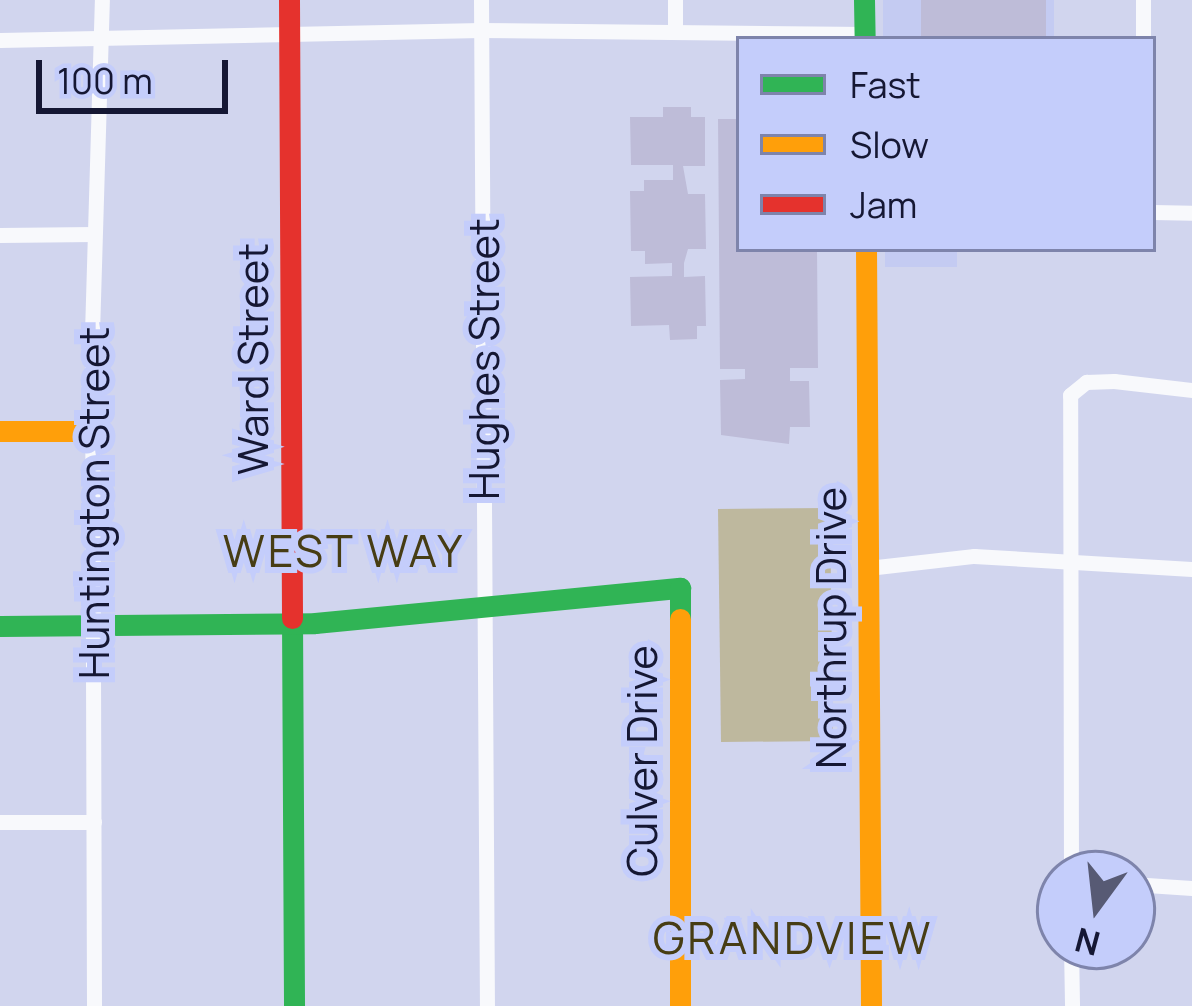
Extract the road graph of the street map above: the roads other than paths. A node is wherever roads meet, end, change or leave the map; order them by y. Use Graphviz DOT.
graph roads {
  1 [pos="102,0"];
  2 [pos="289,0"];
  3 [pos="481,0"];
  4 [pos="675,0"];
  5 [pos="864,0"];
  6 [pos="1143,0"];
  7 [pos="481,30"];
  8 [pos="675,32"];
  9 [pos="827,36"];
  10 [pos="865,36"];
  11 [pos="1143,36"];
  12 [pos="289,39"];
  13 [pos="0,40"];
  14 [pos="102,40"];
  15 [pos="1156,212"];
  16 [pos="1192,213"];
  17 [pos="94,234"];
  18 [pos="0,235"];
  19 [pos="866,252"];
  20 [pos="1192,390"];
  21 [pos="0,431"];
  22 [pos="92,431"];
  23 [pos="1071,558"];
  24 [pos="868,568"];
  25 [pos="1192,569"];
  26 [pos="485,606"];
  27 [pos="292,623"];
  28 [pos="92,625"];
  29 [pos="0,626"];
  30 [pos="0,822"];
  31 [pos="94,822"];
  32 [pos="1071,850"];
  33 [pos="1156,886"];
  34 [pos="1192,888"];
  35 [pos="1071,970"];
  36 [pos="94,1006"];
  37 [pos="294,1006"];
  38 [pos="487,1006"];
  39 [pos="680,1006"];
  40 [pos="871,1006"];
  41 [pos="1072,1006"];
  1 -- 14 [label="street, Huntington Street"];
  2 -- 12 [label="street, Ward Street"];
  3 -- 7 [label="street, Hughes Street"];
  4 -- 8 [label="street"];
  5 -- 10 [label="street"];
  6 -- 11 [label="street"];
  7 -- 8 [label="street"];
  7 -- 12 [label="street"];
  7 -- 26 [label="street, Hughes Street"];
  8 -- 9 [label="street"];
  12 -- 14 [label="street"];
  12 -- 27 [label="street, Ward Street"];
  13 -- 14 [label="street"];
  14 -- 17 [label="street, Huntington Street"];
  15 -- 16 [label="street"];
  17 -- 18 [label="street"];
  17 -- 22 [label="street, Huntington Street"];
  19 -- 24 [label="street, Northrup Drive"];
  20 -- 23 [label="street"];
  21 -- 22 [label="street"];
  22 -- 28 [label="street, Huntington Street"];
  23 -- 24 [label="street"];
  23 -- 25 [label="street"];
  23 -- 32 [label="street"];
  24 -- 40 [label="street, Northrup Drive"];
  26 -- 27 [label="street"];
  26 -- 38 [label="street, Hughes Street"];
  26 -- 39 [label="street, Culver Drive"];
  27 -- 28 [label="street"];
  27 -- 37 [label="street, Ward Street"];
  28 -- 29 [label="street"];
  28 -- 31 [label="street, Huntington Street"];
  30 -- 31 [label="street"];
  31 -- 36 [label="street, Huntington Street"];
  33 -- 34 [label="street"];
  35 -- 41 [label="street"];
}
